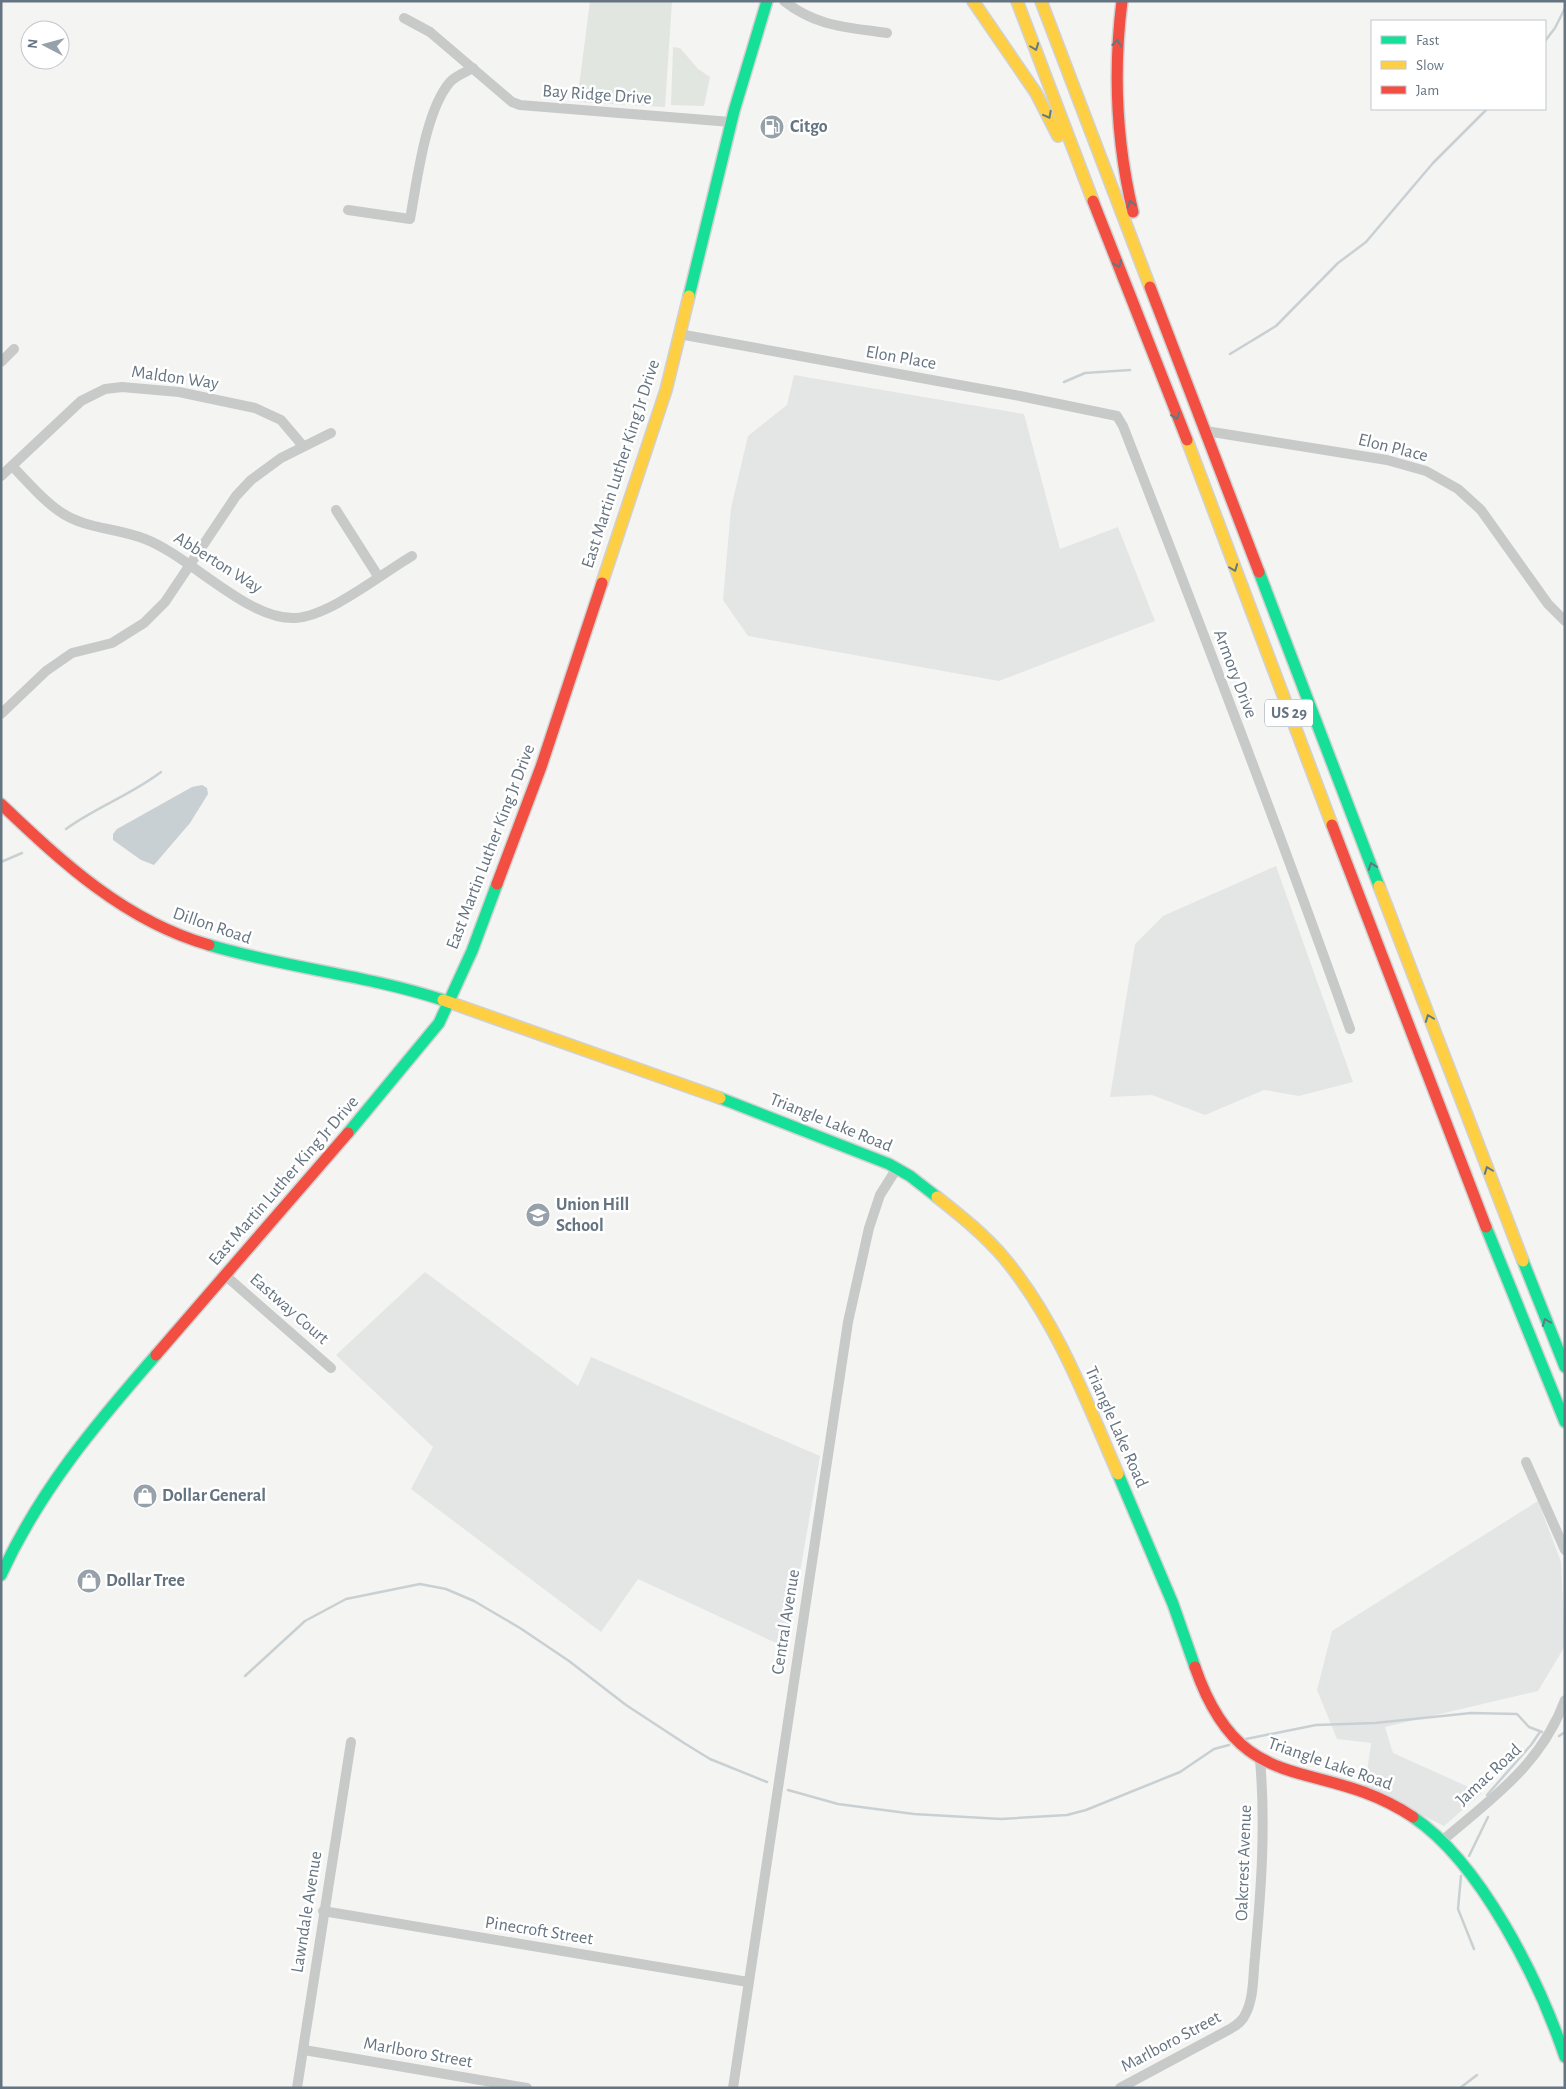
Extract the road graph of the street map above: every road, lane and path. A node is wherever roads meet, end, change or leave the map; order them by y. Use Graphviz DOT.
graph roads {
  1 [pos="767,1"];
  2 [pos="784,1"];
  3 [pos="974,1"];
  4 [pos="1018,1"];
  5 [pos="1041,1"];
  6 [pos="1122,1"];
  7 [pos="404,18"];
  8 [pos="887,34"];
  9 [pos="473,68"];
  10 [pos="731,122"];
  11 [pos="348,210"];
  12 [pos="1109,242"];
  13 [pos="1164,318"];
  14 [pos="679,334"];
  15 [pos="14,349"];
  16 [pos="1,362"];
  17 [pos="1117,416"];
  18 [pos="1206,431"];
  19 [pos="331,433"];
  20 [pos="303,446"];
  21 [pos="12,466"];
  22 [pos="1,476"];
  23 [pos="336,510"];
  24 [pos="412,556"];
  25 [pos="190,566"];
  26 [pos="378,576"];
  27 [pos="1565,621"];
  28 [pos="1,714"];
  29 [pos="1,804"];
  30 [pos="450,1002"];
  31 [pos="1350,1029"];
  32 [pos="897,1168"];
  33 [pos="226,1276"];
  34 [pos="1565,1367"];
  35 [pos="331,1368"];
  36 [pos="1565,1422"];
  37 [pos="1526,1462"];
  38 [pos="1565,1550"];
  39 [pos="1,1575"];
  40 [pos="1565,1700"];
  41 [pos="351,1742"];
  42 [pos="1260,1760"];
  43 [pos="1442,1841"];
  44 [pos="323,1911"];
  45 [pos="1254,1968"];
  46 [pos="748,1982"];
  47 [pos="304,2050"];
  48 [pos="1565,2056"];
  49 [pos="297,2088"];
  50 [pos="526,2088"];
  51 [pos="733,2088"];
  52 [pos="1120,2088"];
  1 -- 10 [label="main road, East Martin Luther King Jr Drive"];
  2 -- 8 [label="street"];
  3 -- 12 [label="main road, one-way"];
  4 -- 12 [label="main road, US 29, one-way"];
  5 -- 13 [label="main road, US 29"];
  13 -- 6 [label="main road, one-way"];
  7 -- 9 [label="street, Bay Ridge Drive"];
  9 -- 10 [label="street, Bay Ridge Drive"];
  9 -- 11 [label="street"];
  10 -- 14 [label="main road, East Martin Luther King Jr Drive"];
  12 -- 36 [label="main road, US 29, one-way"];
  13 -- 18 [label="main road, US 29"];
  14 -- 17 [label="street, Elon Place"];
  14 -- 30 [label="main road, East Martin Luther King Jr Drive"];
  15 -- 16 [label="street"];
  17 -- 31 [label="street, Armory Drive"];
  18 -- 27 [label="street, Elon Place"];
  34 -- 18 [label="main road, US 29, one-way"];
  19 -- 20 [label="street"];
  20 -- 21 [label="street, Maldon Way"];
  20 -- 25 [label="street"];
  21 -- 22 [label="street, Maldon Way"];
  21 -- 25 [label="street, Abberton Way"];
  23 -- 26 [label="street"];
  24 -- 26 [label="street, Abberton Way"];
  25 -- 26 [label="street, Abberton Way"];
  25 -- 28 [label="street"];
  29 -- 30 [label="main road, Dillon Road"];
  30 -- 32 [label="main road, Triangle Lake Road"];
  30 -- 33 [label="main road, East Martin Luther King Jr Drive"];
  32 -- 42 [label="main road, Triangle Lake Road"];
  32 -- 46 [label="street, Central Avenue"];
  33 -- 35 [label="street, Eastway Court"];
  33 -- 39 [label="main road, East Martin Luther King Jr Drive"];
  37 -- 38 [label="street"];
  40 -- 43 [label="street, Jamac Road"];
  41 -- 44 [label="street, Lawndale Avenue"];
  42 -- 43 [label="main road, Triangle Lake Road"];
  42 -- 45 [label="street, Oakcrest Avenue"];
  43 -- 48 [label="main road, Triangle Lake Road"];
  44 -- 46 [label="street, Pinecroft Street"];
  44 -- 47 [label="street, Lawndale Avenue"];
  45 -- 52 [label="street, Marlboro Street"];
  46 -- 51 [label="street, Central Avenue"];
  47 -- 49 [label="street, Lawndale Avenue"];
  47 -- 50 [label="street, Marlboro Street"];
}
